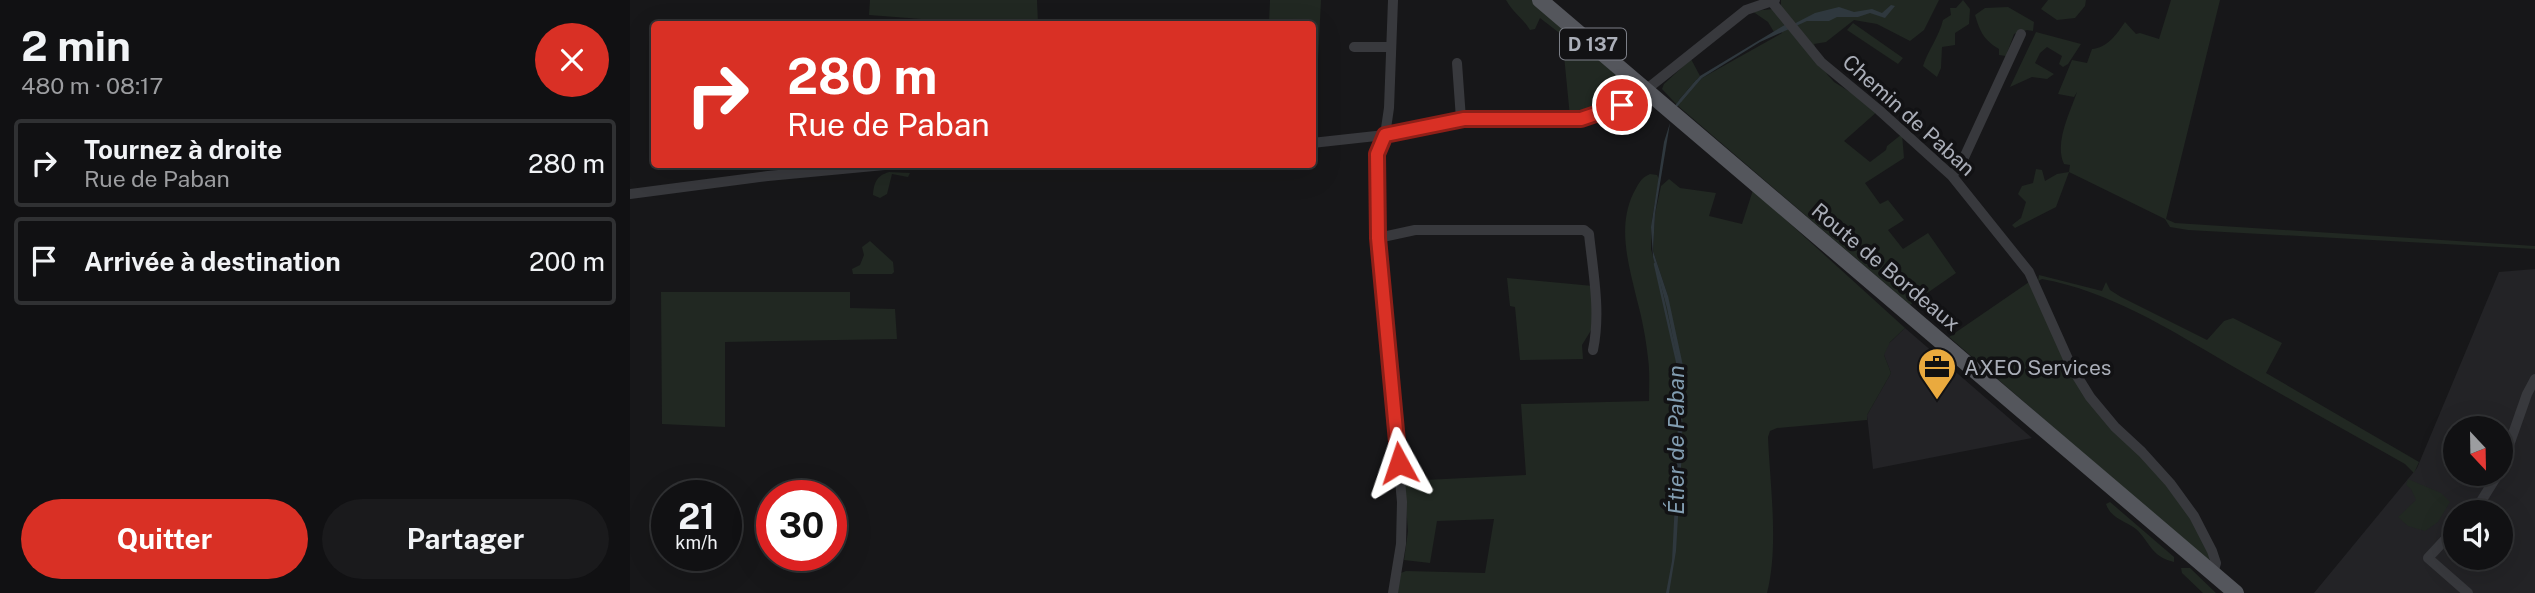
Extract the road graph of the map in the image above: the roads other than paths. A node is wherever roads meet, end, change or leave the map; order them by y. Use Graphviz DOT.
graph roads {
  1 [pos="1393,0"];
  2 [pos="1541,0"];
  3 [pos="1774,1"];
  4 [pos="2021,34"];
  5 [pos="1354,47"];
  6 [pos="1391,47"];
  7 [pos="1457,63"];
  8 [pos="1645,89"];
  9 [pos="1461,119"];
  10 [pos="1385,135"];
  11 [pos="1316,143"];
  12 [pos="853,168"];
  13 [pos="1952,176"];
  14 [pos="630,194"];
  15 [pos="1378,238"];
  16 [pos="1593,350"];
  17 [pos="2535,379"];
  18 [pos="2513,434"];
  19 [pos="2443,542"];
  20 [pos="2213,573"];
  21 [pos="1393,593"];
  22 [pos="2236,593"];
  23 [pos="2468,593"];
  1 -- 6 [label="street"];
  2 -- 8 [label="main road, Route de Bordeaux / D 137"];
  3 -- 8 [label="street"];
  3 -- 13 [label="street, Chemin de Paban"];
  4 -- 13 [label="street"];
  5 -- 6 [label="street"];
  6 -- 10 [label="street"];
  7 -- 9 [label="street"];
  8 -- 9 [label="street"];
  8 -- 20 [label="main road, Route de Bordeaux / D 137"];
  9 -- 10 [label="street"];
  10 -- 11 [label="street"];
  10 -- 15 [label="street"];
  12 -- 14 [label="street"];
  13 -- 20 [label="street, Chemin de Paban"];
  15 -- 16 [label="street"];
  15 -- 21 [label="street"];
  17 -- 18 [label="street"];
  19 -- 23 [label="street"];
  20 -- 22 [label="main road, Route de Bordeaux / D 137"];
}
